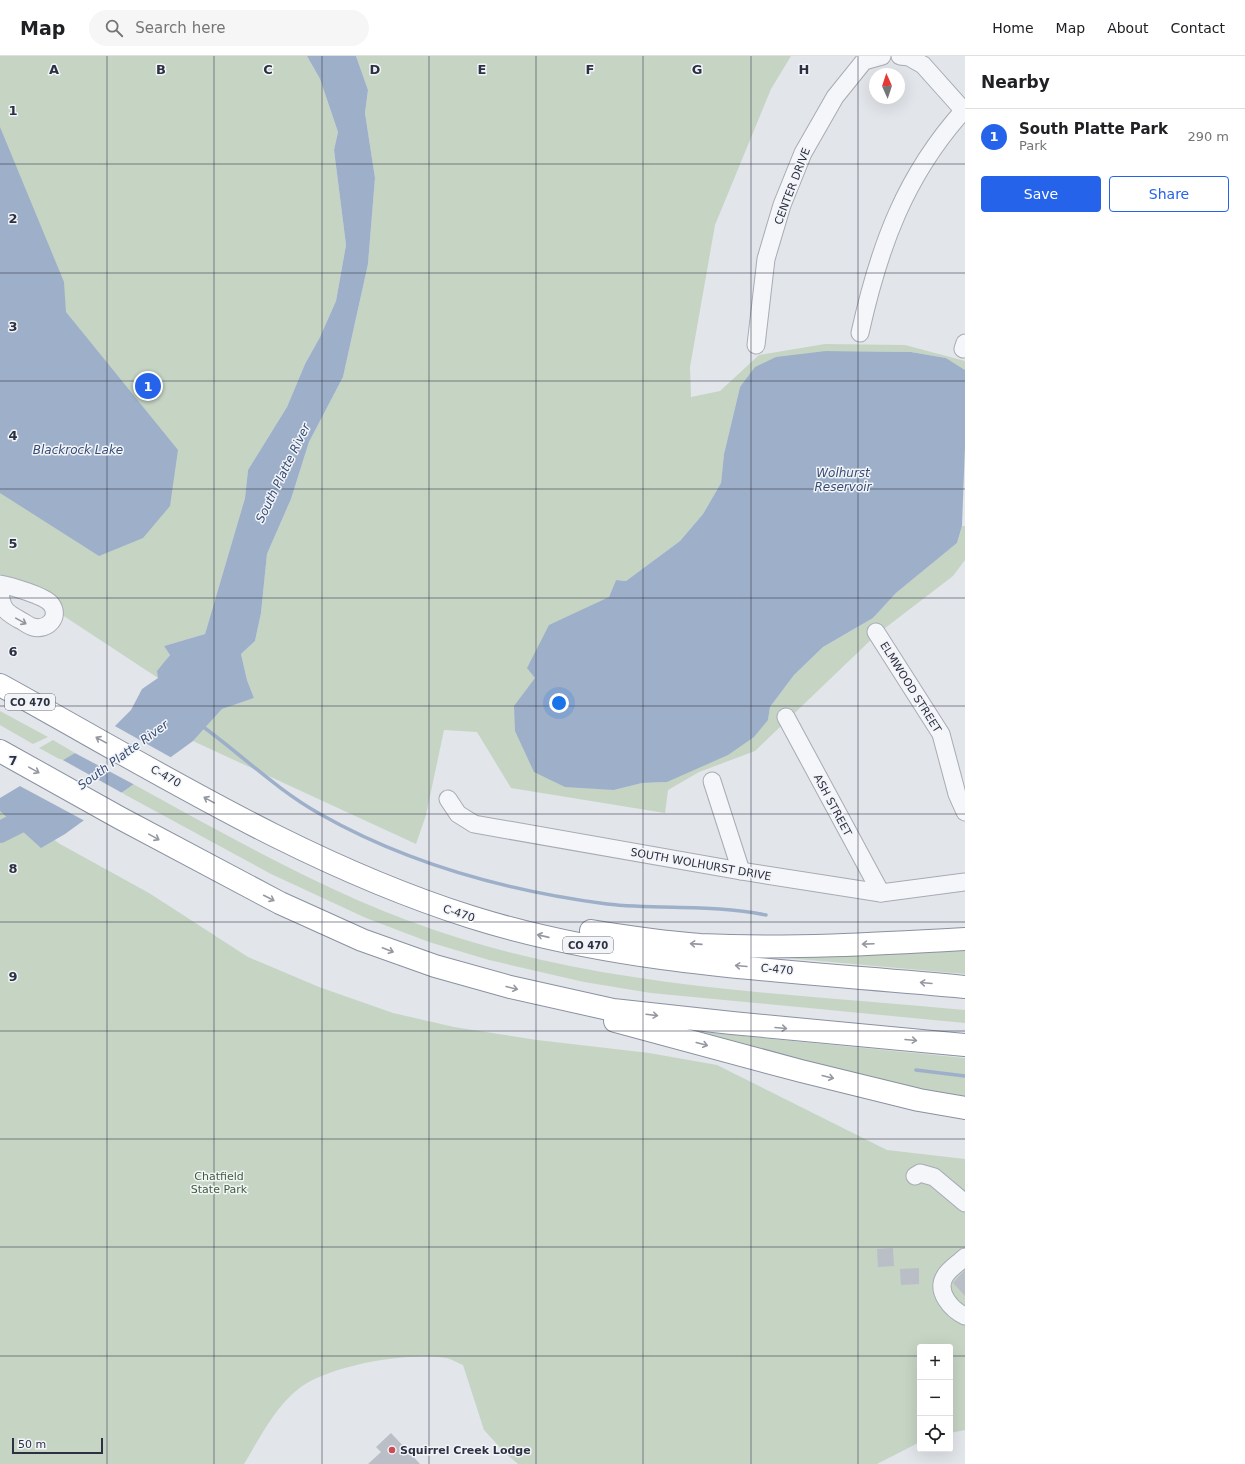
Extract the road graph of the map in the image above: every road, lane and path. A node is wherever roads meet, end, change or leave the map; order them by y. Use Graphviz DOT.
graph roads {
  1 [pos="882,56"];
  2 [pos="900,56"];
  3 [pos="965,110"];
  4 [pos="860,333"];
  5 [pos="756,345"];
  6 [pos="0,584"];
  7 [pos="0,592"];
  8 [pos="876,632"];
  9 [pos="0,685"];
  10 [pos="786,717"];
  11 [pos="0,751"];
  12 [pos="712,781"];
  13 [pos="448,799"];
  14 [pos="965,812"];
  15 [pos="233,813"];
  16 [pos="741,871"];
  17 [pos="965,882"];
  18 [pos="881,893"];
  19 [pos="965,939"];
  20 [pos="965,987"];
  21 [pos="572,1002"];
  22 [pos="965,1045"];
  23 [pos="965,1108"];
  24 [pos="915,1176"];
  25 [pos="965,1203"];
  26 [pos="965,1257"];
  27 [pos="965,1316"];
  1 -- 5 [label="street, CENTER DRIVE"];
  2 -- 3 [label="street"];
  3 -- 4 [label="street"];
  7 -- 6 [label="street, one-way"];
  8 -- 14 [label="street, ELMWOOD STREET"];
  15 -- 9 [label="highway, C-470 / CO 470, one-way"];
  10 -- 18 [label="street, ASH STREET"];
  11 -- 21 [label="highway, one-way"];
  12 -- 16 [label="street"];
  13 -- 16 [label="street, SOUTH WOLHURST DRIVE"];
  19 -- 15 [label="highway, one-way"];
  20 -- 15 [label="highway, C-470 / CO 470, one-way"];
  16 -- 18 [label="street, SOUTH WOLHURST DRIVE"];
  17 -- 18 [label="street, SOUTH WOLHURST DRIVE"];
  21 -- 22 [label="highway, one-way"];
  21 -- 23 [label="highway, one-way"];
  24 -- 25 [label="street"];
  26 -- 27 [label="street"];
}
